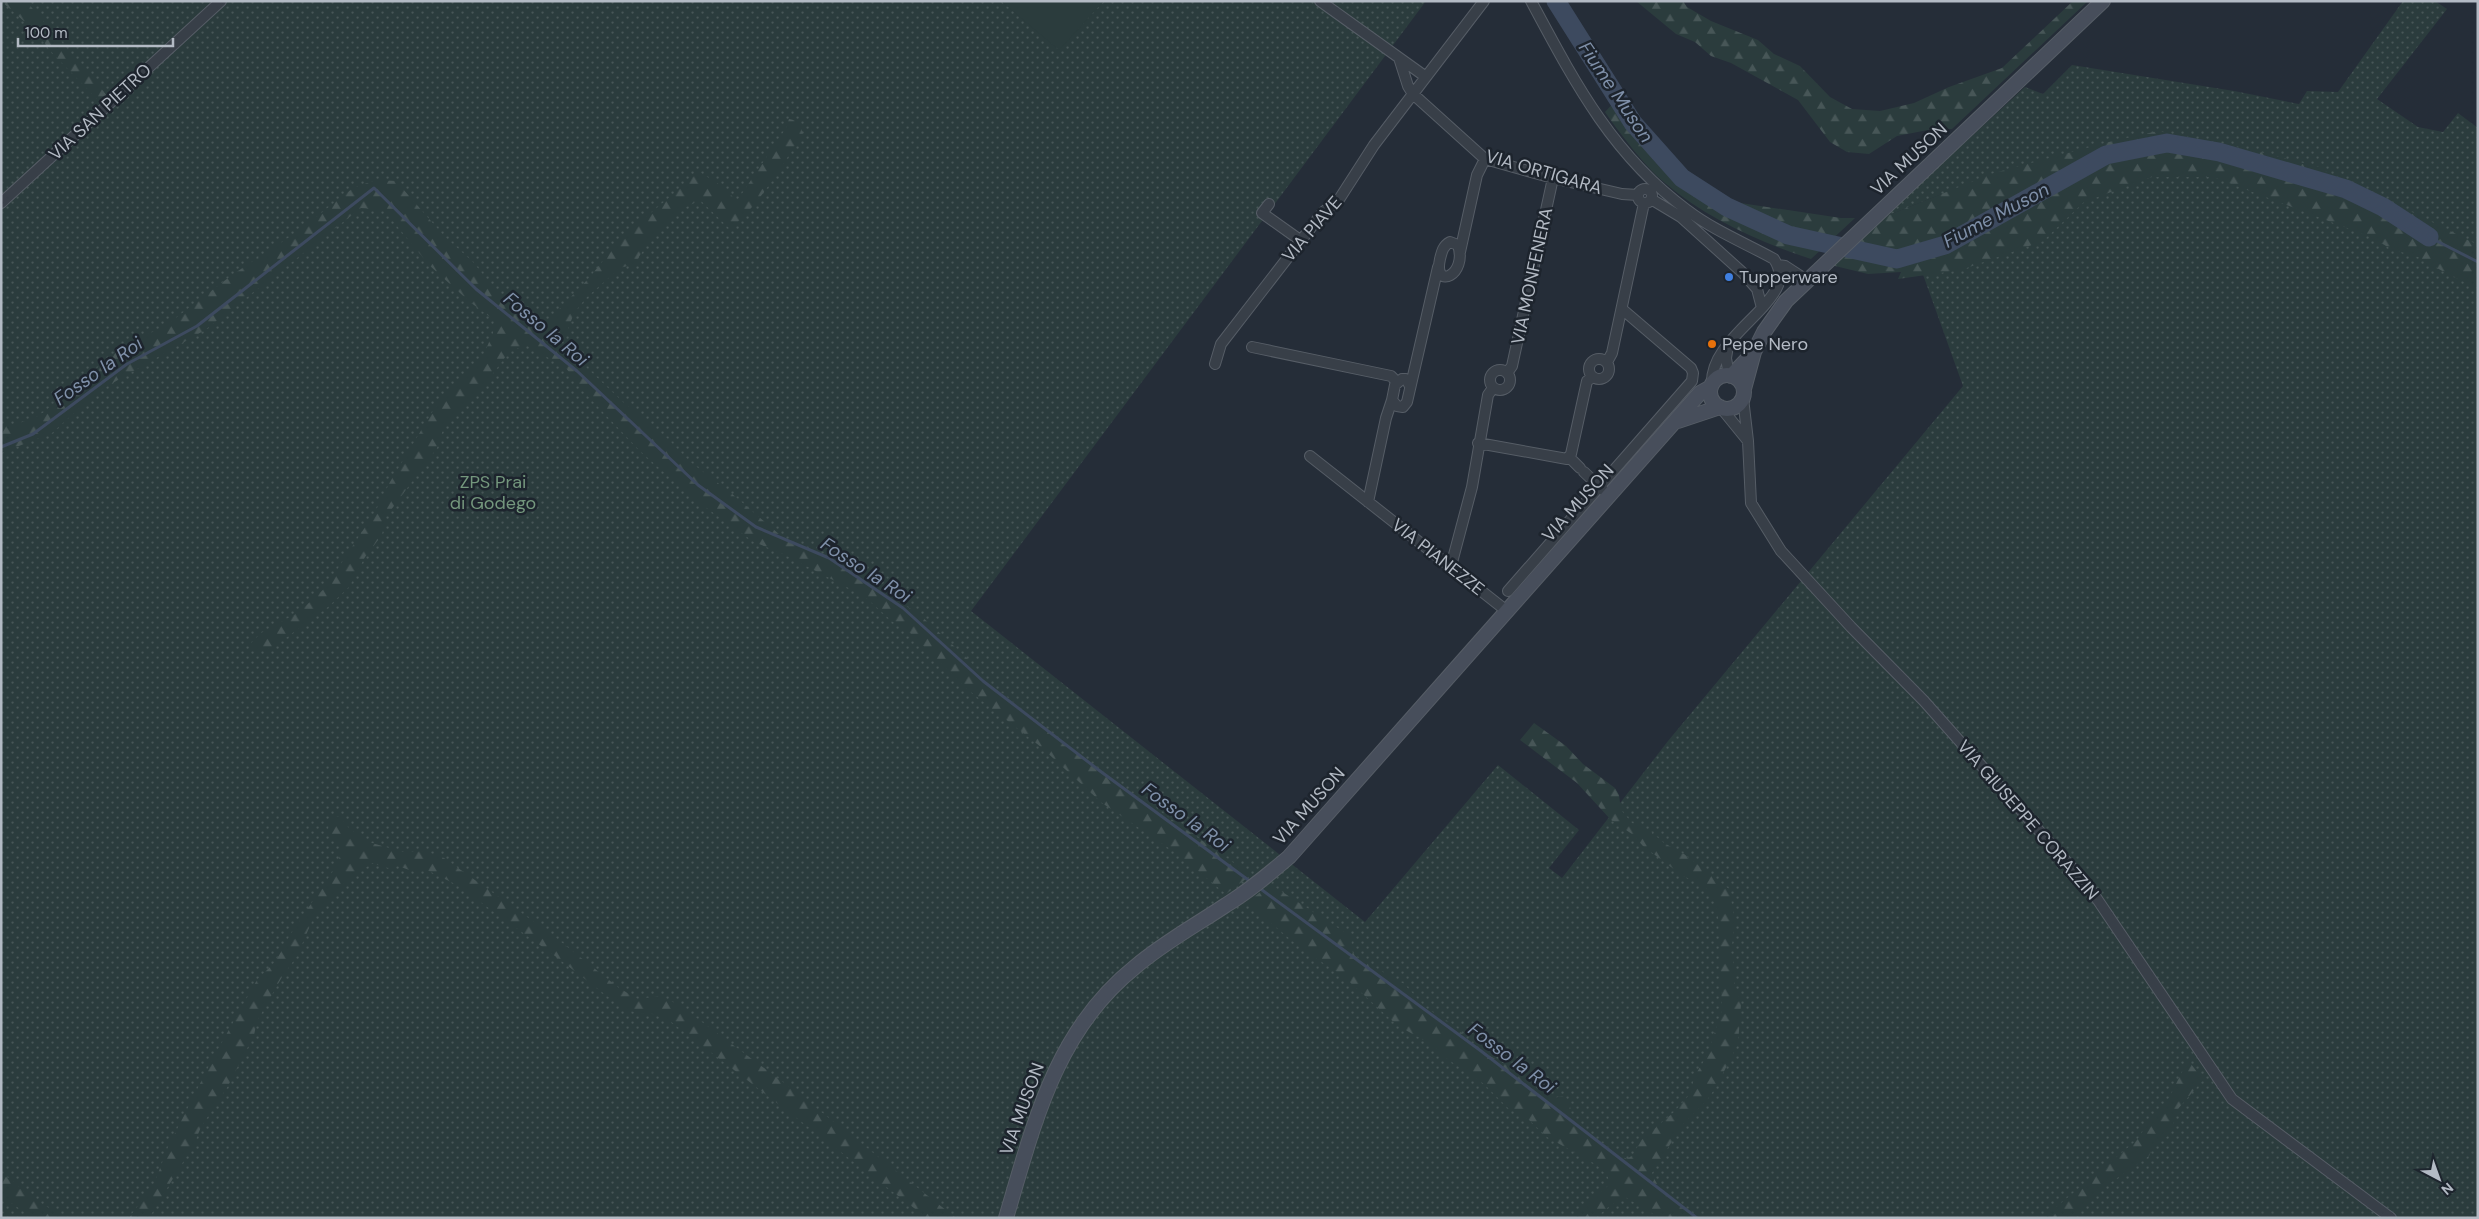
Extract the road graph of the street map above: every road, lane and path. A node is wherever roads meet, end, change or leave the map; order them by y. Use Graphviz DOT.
graph roads {
  1 [pos="221,1"];
  2 [pos="1320,1"];
  3 [pos="1484,1"];
  4 [pos="1531,1"];
  5 [pos="2103,1"];
  6 [pos="1399,60"];
  7 [pos="1426,77"];
  8 [pos="1413,94"];
  9 [pos="1485,159"];
  10 [pos="1553,178"];
  11 [pos="1645,199"];
  12 [pos="1,203"];
  13 [pos="1269,204"];
  14 [pos="1464,236"];
  15 [pos="1300,240"];
  16 [pos="1454,243"];
  17 [pos="1460,252"];
  18 [pos="1778,265"];
  19 [pos="1438,267"];
  20 [pos="1446,277"];
  21 [pos="1808,281"];
  22 [pos="1435,283"];
  23 [pos="1762,308"];
  24 [pos="1622,309"];
  25 [pos="1729,346"];
  26 [pos="1252,347"];
  27 [pos="1754,352"];
  28 [pos="1607,362"];
  29 [pos="1215,364"];
  30 [pos="1730,376"];
  31 [pos="1593,377"];
  32 [pos="1407,380"];
  33 [pos="1711,386"];
  34 [pos="1743,394"];
  35 [pos="1394,403"];
  36 [pos="1721,408"];
  37 [pos="1674,424"];
  38 [pos="1748,441"];
  39 [pos="1478,443"];
  40 [pos="1310,456"];
  41 [pos="1569,457"];
  42 [pos="1604,492"];
  43 [pos="1368,502"];
  44 [pos="1451,566"];
  45 [pos="1536,570"];
  46 [pos="1508,591"];
  47 [pos="1508,612"];
  48 [pos="1006,1218"];
  49 [pos="2391,1218"];
  1 -- 12 [label="street, VIA SAN PIETRO"];
  2 -- 6 [label="street"];
  3 -- 7 [label="street, VIA PIAVE"];
  4 -- 18 [label="street"];
  5 -- 21 [label="main road, VIA MUSON"];
  6 -- 7 [label="street"];
  6 -- 8 [label="street"];
  7 -- 8 [label="street, VIA PIAVE"];
  8 -- 9 [label="street, VIA ORTIGARA"];
  8 -- 15 [label="street, VIA PIAVE"];
  9 -- 10 [label="street, VIA ORTIGARA"];
  9 -- 14 [label="street"];
  10 -- 11 [label="street, VIA ORTIGARA"];
  10 -- 39 [label="street, VIA MONFENERA"];
  11 -- 23 [label="street"];
  11 -- 24 [label="street"];
  13 -- 15 [label="street"];
  14 -- 16 [label="street"];
  14 -- 17 [label="street"];
  15 -- 29 [label="street, VIA PIAVE"];
  16 -- 17 [label="street"];
  16 -- 19 [label="street"];
  17 -- 20 [label="street"];
  18 -- 21 [label="street"];
  18 -- 23 [label="street"];
  19 -- 20 [label="street"];
  19 -- 22 [label="street"];
  20 -- 22 [label="street"];
  21 -- 27 [label="main road, VIA MUSON"];
  22 -- 32 [label="street"];
  23 -- 25 [label="street"];
  24 -- 28 [label="street"];
  24 -- 42 [label="street"];
  25 -- 30 [label="street"];
  25 -- 33 [label="street"];
  26 -- 32 [label="street"];
  27 -- 30 [label="main road, VIA MUSON"];
  27 -- 34 [label="main road, VIA MUSON"];
  28 -- 31 [label="street"];
  28 -- 31 [label="street"];
  30 -- 33 [label="main road, VIA MUSON"];
  30 -- 34 [label="main road"];
  31 -- 41 [label="street"];
  32 -- 35 [label="street"];
  32 -- 35 [label="street"];
  33 -- 36 [label="main road"];
  33 -- 37 [label="main road, VIA MUSON"];
  34 -- 36 [label="main road, VIA MUSON"];
  34 -- 38 [label="street, VIA GIUSEPPE CORAZZIN"];
  35 -- 43 [label="street"];
  36 -- 37 [label="main road, VIA MUSON"];
  36 -- 38 [label="street"];
  37 -- 42 [label="main road, VIA MUSON"];
  38 -- 49 [label="street, VIA GIUSEPPE CORAZZIN"];
  39 -- 41 [label="street"];
  39 -- 44 [label="street, VIA MONFENERA"];
  40 -- 43 [label="street, VIA PIANEZZE"];
  41 -- 42 [label="street"];
  42 -- 45 [label="main road, VIA MUSON"];
  43 -- 44 [label="street, VIA PIANEZZE"];
  44 -- 47 [label="street, VIA PIANEZZE"];
  45 -- 46 [label="street"];
  45 -- 47 [label="main road, VIA MUSON"];
  47 -- 48 [label="main road, VIA MUSON"];
}
